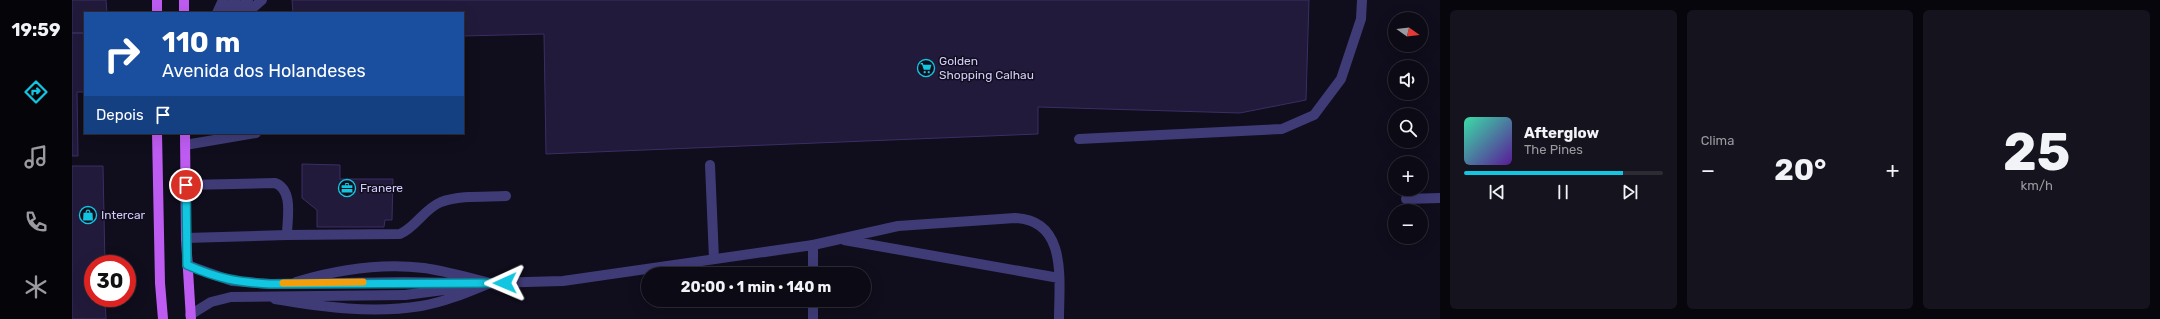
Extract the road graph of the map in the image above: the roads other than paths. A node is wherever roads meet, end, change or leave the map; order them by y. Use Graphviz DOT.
graph roads {
  1 [pos="157,0"];
  2 [pos="184,0"];
  3 [pos="223,0"];
  4 [pos="235,0"];
  5 [pos="248,0"];
  6 [pos="262,0"];
  7 [pos="1362,0"];
  8 [pos="157,12"];
  9 [pos="184,12"];
  10 [pos="217,12"];
  11 [pos="225,12"];
  12 [pos="235,12"];
  13 [pos="248,12"];
  14 [pos="157,134"];
  15 [pos="185,134"];
  16 [pos="250,134"];
  17 [pos="1079,139"];
  18 [pos="185,145"];
  19 [pos="710,165"];
  20 [pos="186,185"];
  21 [pos="506,196"];
  22 [pos="1406,198"];
  23 [pos="1440,198"];
  24 [pos="287,235"];
  25 [pos="186,238"];
  26 [pos="840,239"];
  27 [pos="814,245"];
  28 [pos="714,259"];
  29 [pos="187,265"];
  30 [pos="813,267"];
  31 [pos="1059,278"];
  32 [pos="294,283"];
  33 [pos="490,283"];
  34 [pos="269,298"];
  35 [pos="813,307"];
  36 [pos="191,317"];
  37 [pos="163,319"];
  38 [pos="813,319"];
  39 [pos="1059,319"];
  1 -- 8 [label="main road"];
  2 -- 9 [label="main road"];
  3 -- 10 [label="street"];
  4 -- 11 [label="street"];
  5 -- 12 [label="street"];
  6 -- 13 [label="street"];
  7 -- 17 [label="street"];
  14 -- 37 [label="main road"];
  15 -- 18 [label="main road"];
  16 -- 18 [label="street"];
  18 -- 20 [label="main road"];
  19 -- 28 [label="street"];
  20 -- 24 [label="street"];
  20 -- 25 [label="main road"];
  21 -- 24 [label="street"];
  22 -- 23 [label="street"];
  24 -- 25 [label="street"];
  25 -- 29 [label="main road"];
  26 -- 27 [label="street"];
  26 -- 31 [label="street"];
  26 -- 31 [label="street"];
  27 -- 28 [label="street"];
  27 -- 30 [label="street"];
  28 -- 33 [label="street"];
  29 -- 32 [label="street"];
  29 -- 36 [label="main road"];
  31 -- 39 [label="street"];
  32 -- 33 [label="street"];
  32 -- 33 [label="street"];
  33 -- 34 [label="street"];
  33 -- 34 [label="street"];
  34 -- 36 [label="street"];
  35 -- 38 [label="street"];
}
